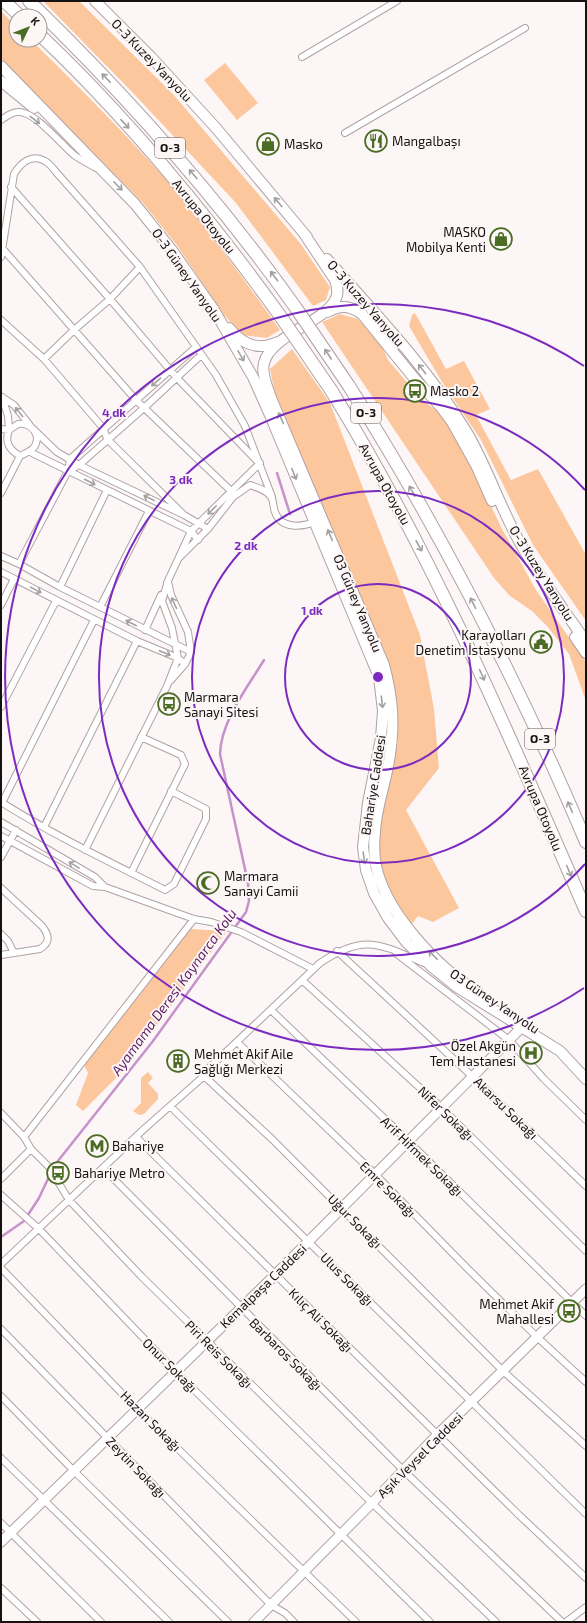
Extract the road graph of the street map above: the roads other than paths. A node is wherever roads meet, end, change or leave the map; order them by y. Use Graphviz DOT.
graph roads {
  1 [pos="4,1"];
  2 [pos="29,1"];
  3 [pos="95,1"];
  4 [pos="397,1"];
  5 [pos="11,8"];
  6 [pos="525,28"];
  7 [pos="48,43"];
  8 [pos="302,57"];
  9 [pos="1,66"];
  10 [pos="1,81"];
  11 [pos="52,118"];
  12 [pos="1,120"];
  13 [pos="345,133"];
  14 [pos="105,174"];
  15 [pos="11,187"];
  16 [pos="303,232"];
  17 [pos="2,248"];
  18 [pos="1,257"];
  19 [pos="140,267"];
  20 [pos="110,299"];
  21 [pos="214,310"];
  22 [pos="321,314"];
  23 [pos="1,320"];
  24 [pos="74,330"];
  25 [pos="282,340"];
  26 [pos="196,347"];
  27 [pos="201,355"];
  28 [pos="44,359"];
  29 [pos="170,370"];
  30 [pos="176,378"];
  31 [pos="2,396"];
  32 [pos="136,400"];
  33 [pos="144,408"];
  34 [pos="32,428"];
  35 [pos="1,429"];
  36 [pos="9,430"];
  37 [pos="104,430"];
  38 [pos="107,440"];
  39 [pos="4,443"];
  40 [pos="30,452"];
  41 [pos="20,456"];
  42 [pos="70,459"];
  43 [pos="260,463"];
  44 [pos="79,465"];
  45 [pos="68,471"];
  46 [pos="107,490"];
  47 [pos="1,493"];
  48 [pos="232,494"];
  49 [pos="272,497"];
  50 [pos="149,511"];
  51 [pos="184,515"];
  52 [pos="318,520"];
  53 [pos="198,524"];
  54 [pos="208,530"];
  55 [pos="191,531"];
  56 [pos="198,540"];
  57 [pos="1,556"];
  58 [pos="176,560"];
  59 [pos="19,564"];
  60 [pos="1,572"];
  61 [pos="14,579"];
  62 [pos="168,581"];
  63 [pos="60,587"];
  64 [pos="56,601"];
  65 [pos="1,605"];
  66 [pos="100,607"];
  67 [pos="94,620"];
  68 [pos="145,630"];
  69 [pos="137,641"];
  70 [pos="586,642"];
  71 [pos="176,644"];
  72 [pos="191,652"];
  73 [pos="586,653"];
  74 [pos="178,658"];
  75 [pos="185,664"];
  76 [pos="167,686"];
  77 [pos="1,707"];
  78 [pos="141,737"];
  79 [pos="171,791"];
  80 [pos="2,803"];
  81 [pos="1,822"];
  82 [pos="44,827"];
  83 [pos="16,830"];
  84 [pos="1,836"];
  85 [pos="10,841"];
  86 [pos="586,842"];
  87 [pos="85,850"];
  88 [pos="1,857"];
  89 [pos="131,873"];
  90 [pos="106,887"];
  91 [pos="1,888"];
  92 [pos="586,911"];
  93 [pos="194,919"];
  94 [pos="1,934"];
  95 [pos="389,948"];
  96 [pos="337,951"];
  97 [pos="14,953"];
  98 [pos="1,955"];
  99 [pos="431,966"];
  100 [pos="313,969"];
  101 [pos="302,980"];
  102 [pos="271,1010"];
  103 [pos="522,1027"];
  104 [pos="509,1040"];
  105 [pos="237,1042"];
  106 [pos="586,1071"];
  107 [pos="204,1076"];
  108 [pos="473,1077"];
  109 [pos="586,1079"];
  110 [pos="170,1106"];
  111 [pos="442,1108"];
  112 [pos="1,1113"];
  113 [pos="586,1120"];
  114 [pos="24,1137"];
  115 [pos="136,1137"];
  116 [pos="409,1142"];
  117 [pos="31,1149"];
  118 [pos="102,1168"];
  119 [pos="375,1174"];
  120 [pos="1,1178"];
  121 [pos="586,1186"];
  122 [pos="1,1195"];
  123 [pos="69,1200"];
  124 [pos="342,1208"];
  125 [pos="39,1229"];
  126 [pos="309,1241"];
  127 [pos="586,1251"];
  128 [pos="1,1264"];
  129 [pos="1,1268"];
  130 [pos="275,1274"];
  131 [pos="586,1289"];
  132 [pos="572,1304"];
  133 [pos="240,1308"];
  134 [pos="586,1316"];
  135 [pos="1,1329"];
  136 [pos="537,1337"];
  137 [pos="206,1342"];
  138 [pos="503,1371"];
  139 [pos="176,1372"];
  140 [pos="586,1382"];
  141 [pos="1,1396"];
  142 [pos="472,1403"];
  143 [pos="137,1409"];
  144 [pos="437,1435"];
  145 [pos="107,1438"];
  146 [pos="586,1446"];
  147 [pos="1,1458"];
  148 [pos="403,1470"];
  149 [pos="74,1471"];
  150 [pos="44,1501"];
  151 [pos="372,1503"];
  152 [pos="586,1514"];
  153 [pos="1,1523"];
  154 [pos="11,1533"];
  155 [pos="341,1535"];
  156 [pos="1,1542"];
  157 [pos="304,1572"];
  158 [pos="586,1578"];
  159 [pos="1,1588"];
  160 [pos="271,1605"];
  161 [pos="586,1607"];
  162 [pos="36,1622"];
  163 [pos="101,1622"];
  164 [pos="169,1622"];
  165 [pos="228,1622"];
  166 [pos="254,1622"];
  167 [pos="294,1622"];
  168 [pos="356,1622"];
  169 [pos="430,1622"];
  170 [pos="496,1622"];
  171 [pos="562,1622"];
  172 [pos="566,1622"];
  1 -- 5 [label="highway"];
  86 -- 2 [label="highway, Avrupa Otoyolu / O-3, one-way, bridge"];
  16 -- 3 [label="main road, O-3 Kuzey Yanyolu, one-way"];
  4 -- 8 [label="street"];
  6 -- 13 [label="street"];
  7 -- 92 [label="highway, Avrupa Otoyolu / O-3, one-way, bridge"];
  9 -- 11 [label="main road, O-3 Güney Yanyolu"];
  10 -- 11 [label="main road"];
  11 -- 14 [label="main road, O-3 Güney Yanyolu"];
  12 -- 14 [label="street, one-way"];
  14 -- 21 [label="main road, O-3 Güney Yanyolu, one-way"];
  15 -- 17 [label="street"];
  15 -- 19 [label="street"];
  15 -- 20 [label="street"];
  16 -- 22 [label="main road"];
  70 -- 16 [label="main road, O-3 Kuzey Yanyolu, one-way"];
  17 -- 18 [label="street"];
  17 -- 24 [label="street"];
  19 -- 20 [label="street"];
  19 -- 26 [label="street"];
  20 -- 24 [label="street"];
  20 -- 29 [label="street"];
  21 -- 25 [label="main road"];
  21 -- 52 [label="main road, O-3 Güney Yanyolu, one-way"];
  22 -- 25 [label="main road"];
  22 -- 73 [label="main road, O-3 Kuzey Yanyolu"];
  23 -- 28 [label="street"];
  24 -- 28 [label="street"];
  24 -- 32 [label="street"];
  52 -- 25 [label="main road, one-way"];
  26 -- 27 [label="street"];
  26 -- 29 [label="street"];
  27 -- 30 [label="street"];
  27 -- 43 [label="street"];
  28 -- 37 [label="street"];
  29 -- 30 [label="street"];
  29 -- 32 [label="street, one-way"];
  30 -- 33 [label="street"];
  30 -- 43 [label="street"];
  34 -- 31 [label="street, one-way"];
  31 -- 36 [label="street"];
  32 -- 33 [label="street"];
  32 -- 37 [label="street"];
  33 -- 38 [label="street"];
  33 -- 48 [label="street"];
  34 -- 36 [label="street"];
  34 -- 40 [label="street"];
  34 -- 42 [label="street"];
  35 -- 36 [label="street"];
  36 -- 39 [label="street"];
  37 -- 38 [label="street"];
  37 -- 42 [label="street"];
  38 -- 44 [label="street"];
  38 -- 51 [label="street"];
  39 -- 41 [label="street"];
  40 -- 41 [label="street"];
  40 -- 45 [label="street"];
  41 -- 47 [label="street"];
  42 -- 44 [label="street"];
  42 -- 45 [label="street"];
  43 -- 48 [label="street"];
  43 -- 49 [label="street"];
  44 -- 45 [label="street"];
  51 -- 44 [label="street, one-way"];
  45 -- 46 [label="street, one-way"];
  45 -- 59 [label="street"];
  46 -- 50 [label="street"];
  46 -- 63 [label="street"];
  48 -- 49 [label="street"];
  48 -- 53 [label="street, one-way"];
  48 -- 54 [label="street"];
  49 -- 52 [label="street"];
  50 -- 55 [label="street"];
  50 -- 66 [label="street"];
  51 -- 53 [label="street"];
  52 -- 99 [label="main road, Bahariye Caddesi, one-way"];
  106 -- 52 [label="main road, O3 Güney Yanyolu, one-way"];
  53 -- 54 [label="street"];
  53 -- 55 [label="street"];
  54 -- 56 [label="street"];
  55 -- 56 [label="street"];
  55 -- 58 [label="street"];
  56 -- 58 [label="street"];
  57 -- 59 [label="street"];
  58 -- 62 [label="street"];
  59 -- 63 [label="street"];
  60 -- 61 [label="street"];
  61 -- 64 [label="street, one-way"];
  61 -- 65 [label="street"];
  62 -- 68 [label="street"];
  62 -- 71 [label="street"];
  72 -- 62 [label="street, one-way"];
  63 -- 66 [label="street"];
  64 -- 67 [label="street"];
  64 -- 77 [label="street"];
  68 -- 66 [label="street, one-way"];
  67 -- 69 [label="street"];
  67 -- 80 [label="street"];
  68 -- 71 [label="street"];
  69 -- 74 [label="street, one-way"];
  69 -- 82 [label="street"];
  71 -- 72 [label="street"];
  71 -- 74 [label="street"];
  72 -- 75 [label="street"];
  74 -- 75 [label="street"];
  74 -- 76 [label="street"];
  75 -- 76 [label="street"];
  76 -- 78 [label="street"];
  78 -- 79 [label="street"];
  78 -- 87 [label="street"];
  79 -- 89 [label="street"];
  79 -- 89 [label="street"];
  80 -- 82 [label="street"];
  81 -- 83 [label="street"];
  82 -- 87 [label="street"];
  83 -- 85 [label="street"];
  90 -- 83 [label="street, one-way"];
  84 -- 85 [label="street"];
  85 -- 88 [label="street"];
  85 -- 90 [label="street"];
  87 -- 89 [label="street"];
  90 -- 93 [label="street"];
  91 -- 97 [label="street"];
  93 -- 100 [label="street"];
  93 -- 114 [label="street"];
  94 -- 97 [label="street"];
  95 -- 96 [label="street"];
  95 -- 99 [label="street"];
  95 -- 104 [label="street"];
  96 -- 100 [label="street"];
  96 -- 108 [label="street, Akarsu Sokağı"];
  97 -- 98 [label="street"];
  99 -- 103 [label="main road, Bahariye Caddesi"];
  100 -- 101 [label="street"];
  101 -- 102 [label="street"];
  101 -- 111 [label="street, Nifer Sokağı"];
  102 -- 105 [label="street"];
  102 -- 116 [label="street, Arif Hifmek Sokağı"];
  103 -- 104 [label="main road, Kemalpaşa Caddesi"];
  103 -- 109 [label="main road, Bahariye Caddesi"];
  104 -- 108 [label="main road, Kemalpaşa Caddesi"];
  104 -- 113 [label="street"];
  105 -- 107 [label="street"];
  105 -- 119 [label="street, Emre Sokağı"];
  107 -- 110 [label="street"];
  107 -- 124 [label="street, Uğur Sokağı"];
  108 -- 111 [label="main road, Kemalpaşa Caddesi"];
  108 -- 121 [label="street, Akarsu Sokağı"];
  110 -- 115 [label="street"];
  110 -- 126 [label="street, Ulus Sokağı"];
  111 -- 116 [label="main road, Kemalpaşa Caddesi"];
  111 -- 127 [label="street, Nifer Sokağı"];
  112 -- 114 [label="street, Piri Reis Sokağı"];
  114 -- 117 [label="street, Piri Reis Sokağı"];
  115 -- 118 [label="street"];
  115 -- 130 [label="street, Kılıç Ali Sokağı"];
  116 -- 119 [label="main road, Kemalpaşa Caddesi"];
  116 -- 132 [label="street, Arif Hifmek Sokağı"];
  117 -- 120 [label="street"];
  117 -- 123 [label="street, Piri Reis Sokağı"];
  118 -- 123 [label="street"];
  118 -- 133 [label="street, Barbaros Sokağı"];
  119 -- 124 [label="main road, Kemalpaşa Caddesi"];
  119 -- 136 [label="street, Emre Sokağı"];
  122 -- 125 [label="street, Onur Sokağı"];
  123 -- 125 [label="street"];
  123 -- 137 [label="street, Piri Reis Sokağı"];
  124 -- 126 [label="main road, Kemalpaşa Caddesi"];
  124 -- 138 [label="street, Uğur Sokağı"];
  125 -- 128 [label="street"];
  125 -- 139 [label="street, Onur Sokağı"];
  126 -- 130 [label="main road, Kemalpaşa Caddesi"];
  126 -- 142 [label="street, Ulus Sokağı"];
  129 -- 143 [label="street, Hazan Sokağı"];
  130 -- 133 [label="main road, Kemalpaşa Caddesi"];
  130 -- 144 [label="street, Kılıç Ali Sokağı"];
  131 -- 132 [label="main road, Aşık Veysel Caddesi"];
  132 -- 134 [label="street, Arif Hifmek Sokağı"];
  132 -- 136 [label="main road, Aşık Veysel Caddesi"];
  133 -- 137 [label="main road, Kemalpaşa Caddesi"];
  133 -- 148 [label="street, Barbaros Sokağı"];
  135 -- 145 [label="street, Zeytin Sokağı"];
  136 -- 138 [label="main road, Aşık Veysel Caddesi"];
  136 -- 140 [label="street, Emre Sokağı"];
  137 -- 139 [label="main road, Kemalpaşa Caddesi"];
  137 -- 151 [label="street, Piri Reis Sokağı"];
  138 -- 142 [label="main road, Aşık Veysel Caddesi"];
  138 -- 146 [label="street, Uğur Sokağı"];
  139 -- 143 [label="main road, Kemalpaşa Caddesi"];
  139 -- 155 [label="street, Onur Sokağı"];
  141 -- 149 [label="street"];
  142 -- 144 [label="main road, Aşık Veysel Caddesi"];
  142 -- 152 [label="street, Ulus Sokağı"];
  143 -- 145 [label="main road, Kemalpaşa Caddesi"];
  143 -- 157 [label="street, Hazan Sokağı"];
  144 -- 148 [label="main road, Aşık Veysel Caddesi"];
  144 -- 158 [label="street, Kılıç Ali Sokağı"];
  145 -- 149 [label="main road, Kemalpaşa Caddesi"];
  145 -- 160 [label="street, Zeytin Sokağı"];
  147 -- 150 [label="street"];
  148 -- 151 [label="main road, Aşık Veysel Caddesi"];
  148 -- 171 [label="street, Barbaros Sokağı"];
  149 -- 150 [label="main road, Kemalpaşa Caddesi"];
  149 -- 165 [label="street"];
  150 -- 154 [label="main road, Kemalpaşa Caddesi"];
  150 -- 164 [label="street"];
  151 -- 155 [label="main road, Aşık Veysel Caddesi"];
  151 -- 170 [label="street, Piri Reis Sokağı"];
  153 -- 154 [label="street"];
  154 -- 156 [label="main road, Kemalpaşa Caddesi"];
  154 -- 163 [label="street"];
  155 -- 157 [label="main road, Aşık Veysel Caddesi"];
  155 -- 169 [label="street, Onur Sokağı"];
  157 -- 160 [label="main road, Aşık Veysel Caddesi"];
  157 -- 168 [label="street, Hazan Sokağı"];
  159 -- 162 [label="street"];
  160 -- 166 [label="main road, Aşık Veysel Caddesi"];
  160 -- 167 [label="street, Zeytin Sokağı"];
  161 -- 172 [label="street"];
}
